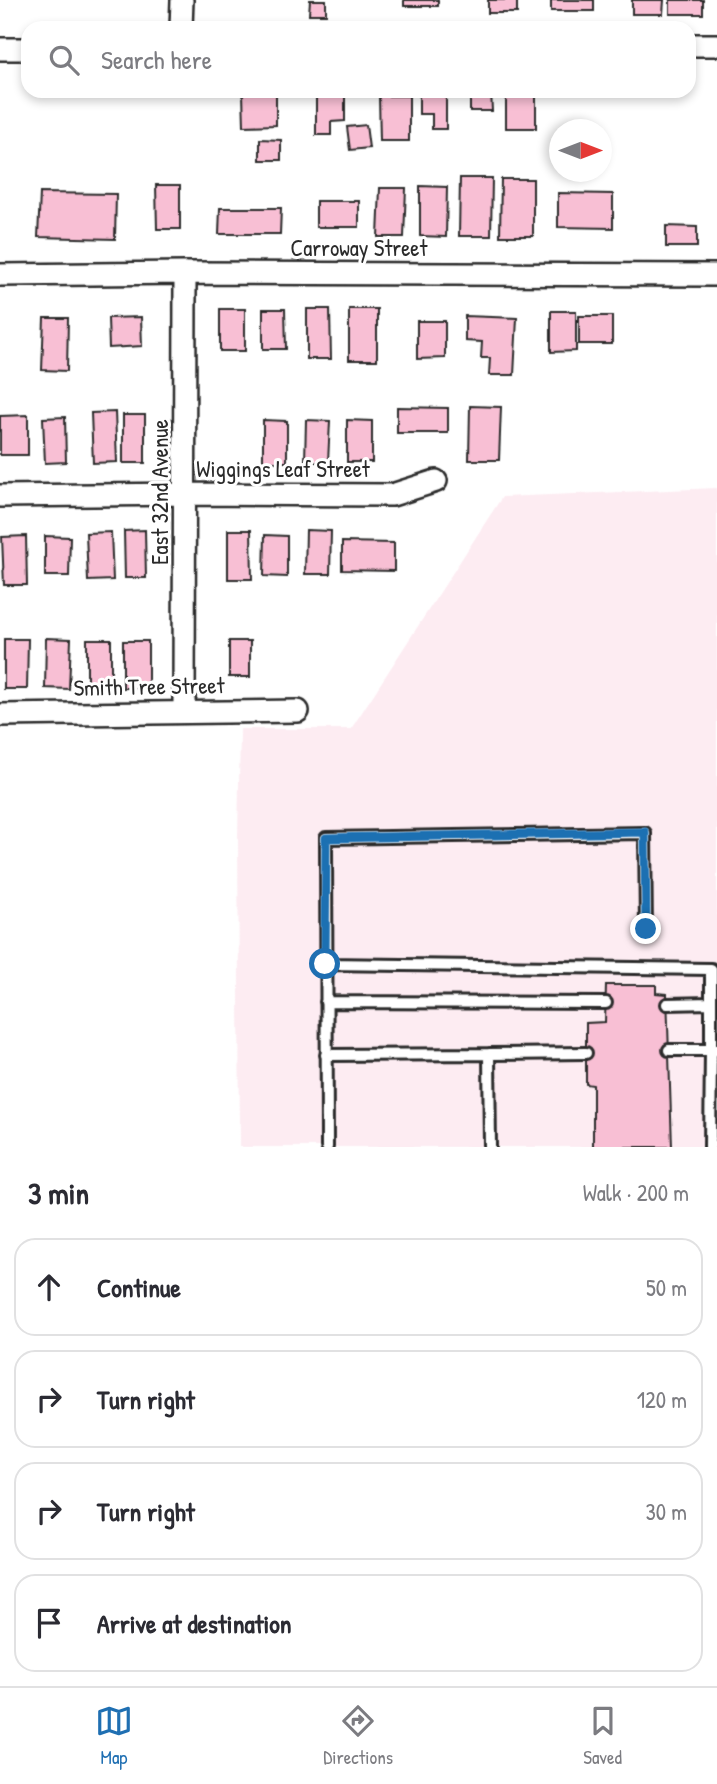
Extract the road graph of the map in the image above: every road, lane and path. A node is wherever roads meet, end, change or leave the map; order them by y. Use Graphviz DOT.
graph roads {
  1 [pos="182,0"];
  2 [pos="181,21"];
  3 [pos="696,45"];
  4 [pos="717,45"];
  5 [pos="0,49"];
  6 [pos="21,49"];
  7 [pos="185,273"];
  8 [pos="0,275"];
  9 [pos="717,275"];
  10 [pos="436,481"];
  11 [pos="186,494"];
  12 [pos="0,496"];
  13 [pos="298,711"];
  14 [pos="184,712"];
  15 [pos="0,715"];
  16 [pos="646,929"];
  17 [pos="325,964"];
  18 [pos="326,1002"];
  19 [pos="606,1003"];
  20 [pos="711,1003"];
  21 [pos="667,1004"];
  22 [pos="669,1050"];
  23 [pos="714,1050"];
  24 [pos="586,1053"];
  25 [pos="489,1054"];
  26 [pos="326,1055"];
  27 [pos="327,1147"];
  28 [pos="490,1147"];
  29 [pos="710,1147"];
  1 -- 2 [label="street"];
  3 -- 4 [label="street"];
  5 -- 6 [label="street"];
  7 -- 8 [label="street, Carroway Street"];
  7 -- 9 [label="street, Carroway Street"];
  7 -- 11 [label="street, East 32nd Avenue"];
  10 -- 11 [label="street, Wiggings Leaf Street"];
  11 -- 12 [label="street, Wiggings Leaf Street"];
  11 -- 14 [label="street, East 32nd Avenue"];
  13 -- 14 [label="street, Smith Tree Street"];
  14 -- 15 [label="street, Smith Tree Street"];
  16 -- 17 [label="lane"];
  17 -- 18 [label="lane"];
  17 -- 20 [label="lane"];
  18 -- 19 [label="lane"];
  18 -- 26 [label="lane"];
  20 -- 21 [label="lane"];
  20 -- 23 [label="lane"];
  22 -- 23 [label="lane"];
  23 -- 29 [label="lane"];
  24 -- 25 [label="lane"];
  25 -- 26 [label="lane"];
  25 -- 28 [label="lane"];
  26 -- 27 [label="lane"];
}
